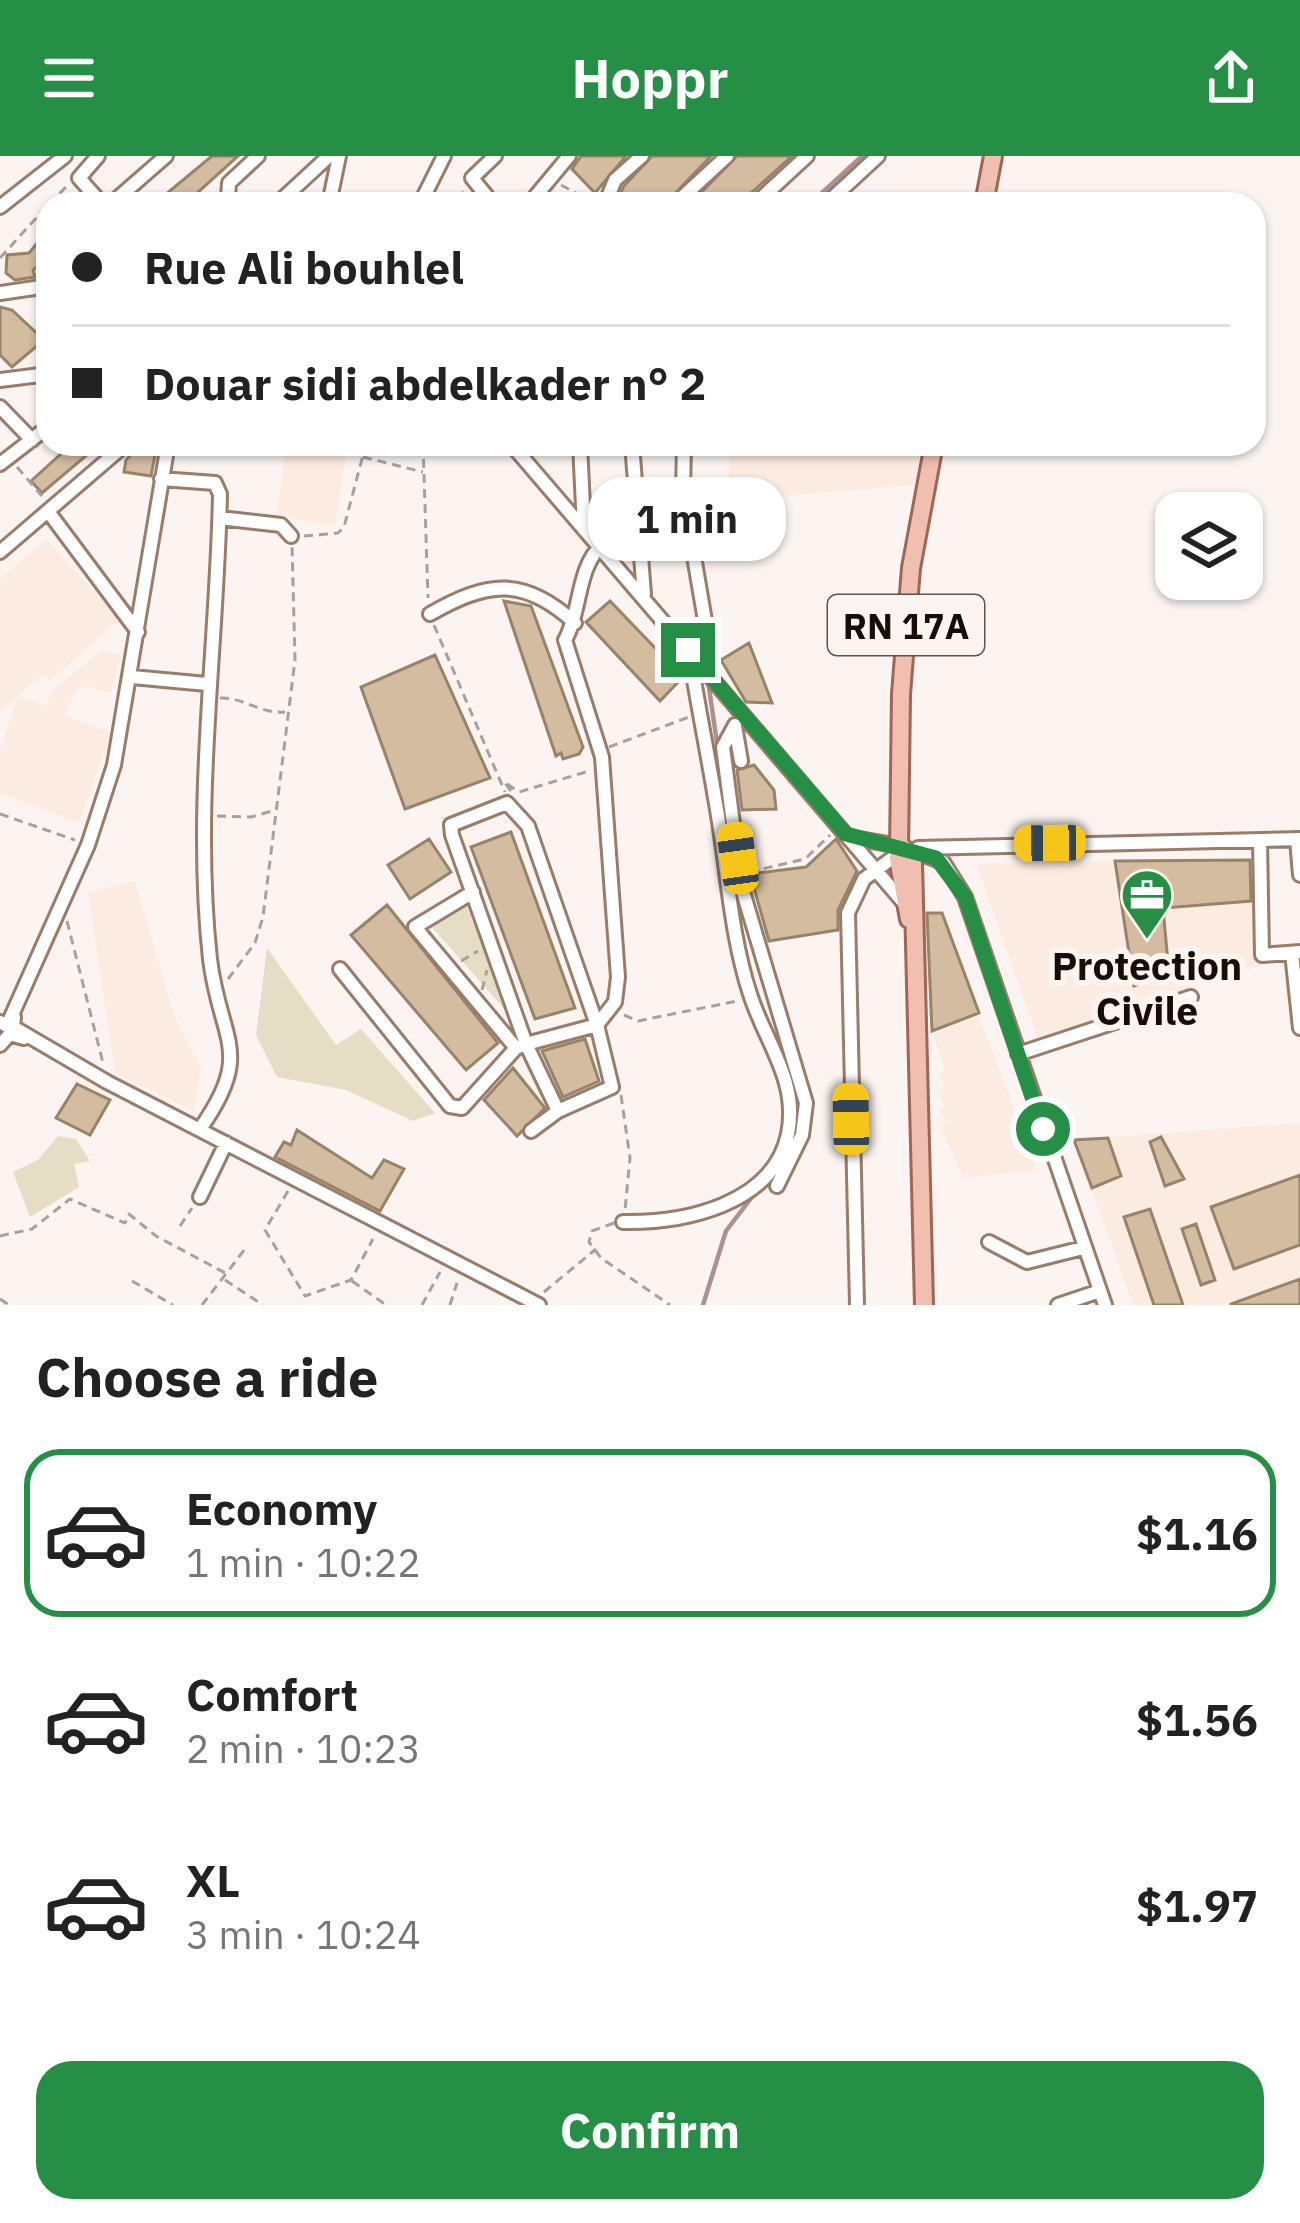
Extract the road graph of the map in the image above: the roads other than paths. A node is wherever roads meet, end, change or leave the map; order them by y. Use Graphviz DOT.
graph roads {
  1 [pos="41,156"];
  2 [pos="64,156"];
  3 [pos="98,156"];
  4 [pos="166,156"];
  5 [pos="259,156"];
  6 [pos="329,156"];
  7 [pos="339,156"];
  8 [pos="444,156"];
  9 [pos="495,156"];
  10 [pos="642,156"];
  11 [pos="727,156"];
  12 [pos="807,156"];
  13 [pos="878,156"];
  14 [pos="993,156"];
  15 [pos="568,157"];
  16 [pos="52,167"];
  17 [pos="91,192"];
  18 [pos="125,192"];
  19 [pos="228,192"];
  20 [pos="290,192"];
  21 [pos="332,192"];
  22 [pos="426,192"];
  23 [pos="483,192"];
  24 [pos="537,192"];
  25 [pos="608,192"];
  26 [pos="688,192"];
  27 [pos="768,192"];
  28 [pos="839,192"];
  29 [pos="986,192"];
  30 [pos="0,207"];
  31 [pos="36,288"];
  32 [pos="0,293"];
  33 [pos="36,376"];
  34 [pos="0,380"];
  35 [pos="0,407"];
  36 [pos="36,437"];
  37 [pos="32,440"];
  38 [pos="113,456"];
  39 [pos="166,456"];
  40 [pos="522,456"];
  41 [pos="581,456"];
  42 [pos="633,456"];
  43 [pos="683,456"];
  44 [pos="932,456"];
  45 [pos="4,460"];
  46 [pos="161,478"];
  47 [pos="52,512"];
  48 [pos="220,518"];
  49 [pos="584,527"];
  50 [pos="291,536"];
  51 [pos="601,546"];
  52 [pos="0,552"];
  53 [pos="644,596"];
  54 [pos="430,614"];
  55 [pos="575,623"];
  56 [pos="138,632"];
  57 [pos="688,650"];
  58 [pos="706,669"];
  59 [pos="132,677"];
  60 [pos="207,691"];
  61 [pos="735,725"];
  62 [pos="754,725"];
  63 [pos="742,760"];
  64 [pos="841,832"];
  65 [pos="1299,839"];
  66 [pos="1260,840"];
  67 [pos="966,844"];
  68 [pos="906,855"];
  69 [pos="877,866"];
  70 [pos="950,870"];
  71 [pos="1300,875"];
  72 [pos="472,892"];
  73 [pos="905,904"];
  74 [pos="915,943"];
  75 [pos="1296,952"];
  76 [pos="340,969"];
  77 [pos="1191,997"];
  78 [pos="605,1017"];
  79 [pos="1300,1028"];
  80 [pos="4,1032"];
  81 [pos="521,1046"];
  82 [pos="1018,1054"];
  83 [pos="558,1111"];
  84 [pos="200,1130"];
  85 [pos="531,1131"];
  86 [pos="226,1143"];
  87 [pos="777,1186"];
  88 [pos="200,1196"];
  89 [pos="623,1222"];
  90 [pos="989,1242"];
  91 [pos="1083,1248"];
  92 [pos="1102,1298"];
  93 [pos="538,1305"];
  94 [pos="856,1305"];
  95 [pos="924,1305"];
  96 [pos="1058,1305"];
  1 -- 16 [label="street"];
  2 -- 16 [label="street"];
  3 -- 17 [label="street"];
  4 -- 18 [label="street"];
  5 -- 19 [label="street"];
  6 -- 20 [label="street"];
  7 -- 21 [label="street"];
  8 -- 22 [label="street"];
  9 -- 23 [label="street"];
  10 -- 25 [label="street"];
  11 -- 26 [label="street"];
  12 -- 27 [label="street"];
  13 -- 28 [label="street"];
  14 -- 29 [label="main road"];
  15 -- 24 [label="street"];
  16 -- 30 [label="street"];
  31 -- 32 [label="street"];
  33 -- 34 [label="street"];
  35 -- 37 [label="street"];
  36 -- 37 [label="street"];
  37 -- 45 [label="street"];
  38 -- 47 [label="street"];
  39 -- 46 [label="street"];
  40 -- 49 [label="street"];
  41 -- 49 [label="street"];
  42 -- 53 [label="street"];
  43 -- 58 [label="street"];
  44 -- 68 [label="main road, RN 17A"];
  46 -- 48 [label="street"];
  46 -- 56 [label="street"];
  47 -- 52 [label="street"];
  47 -- 56 [label="street"];
  48 -- 50 [label="street"];
  48 -- 60 [label="street"];
  49 -- 51 [label="street"];
  51 -- 53 [label="street"];
  51 -- 55 [label="street"];
  53 -- 57 [label="street"];
  54 -- 55 [label="street"];
  55 -- 78 [label="street"];
  56 -- 59 [label="street"];
  57 -- 58 [label="street"];
  57 -- 89 [label="street"];
  58 -- 62 [label="street"];
  59 -- 60 [label="street"];
  59 -- 80 [label="street"];
  60 -- 84 [label="street"];
  61 -- 62 [label="street"];
  61 -- 63 [label="street"];
  61 -- 87 [label="street"];
  62 -- 64 [label="street"];
  64 -- 68 [label="street"];
  64 -- 69 [label="street"];
  65 -- 66 [label="street"];
  65 -- 71 [label="street"];
  66 -- 67 [label="street"];
  66 -- 75 [label="street"];
  67 -- 68 [label="street"];
  67 -- 70 [label="street"];
  68 -- 69 [label="street"];
  68 -- 70 [label="street"];
  68 -- 73 [label="main road, RN 17A"];
  68 -- 74 [label="main road, RN 17A"];
  69 -- 73 [label="street"];
  69 -- 94 [label="street"];
  70 -- 82 [label="street"];
  72 -- 78 [label="street"];
  72 -- 81 [label="street"];
  72 -- 81 [label="street"];
  73 -- 74 [label="main road, RN 17A"];
  74 -- 95 [label="main road, RN 17A"];
  75 -- 79 [label="street"];
  76 -- 81 [label="street"];
  77 -- 82 [label="street"];
  78 -- 81 [label="street"];
  78 -- 83 [label="street"];
  80 -- 84 [label="street"];
  81 -- 83 [label="street"];
  82 -- 91 [label="street"];
  83 -- 85 [label="street"];
  84 -- 86 [label="street"];
  86 -- 88 [label="street"];
  86 -- 93 [label="street"];
  90 -- 91 [label="street"];
  91 -- 92 [label="street"];
  92 -- 96 [label="street"];
}
